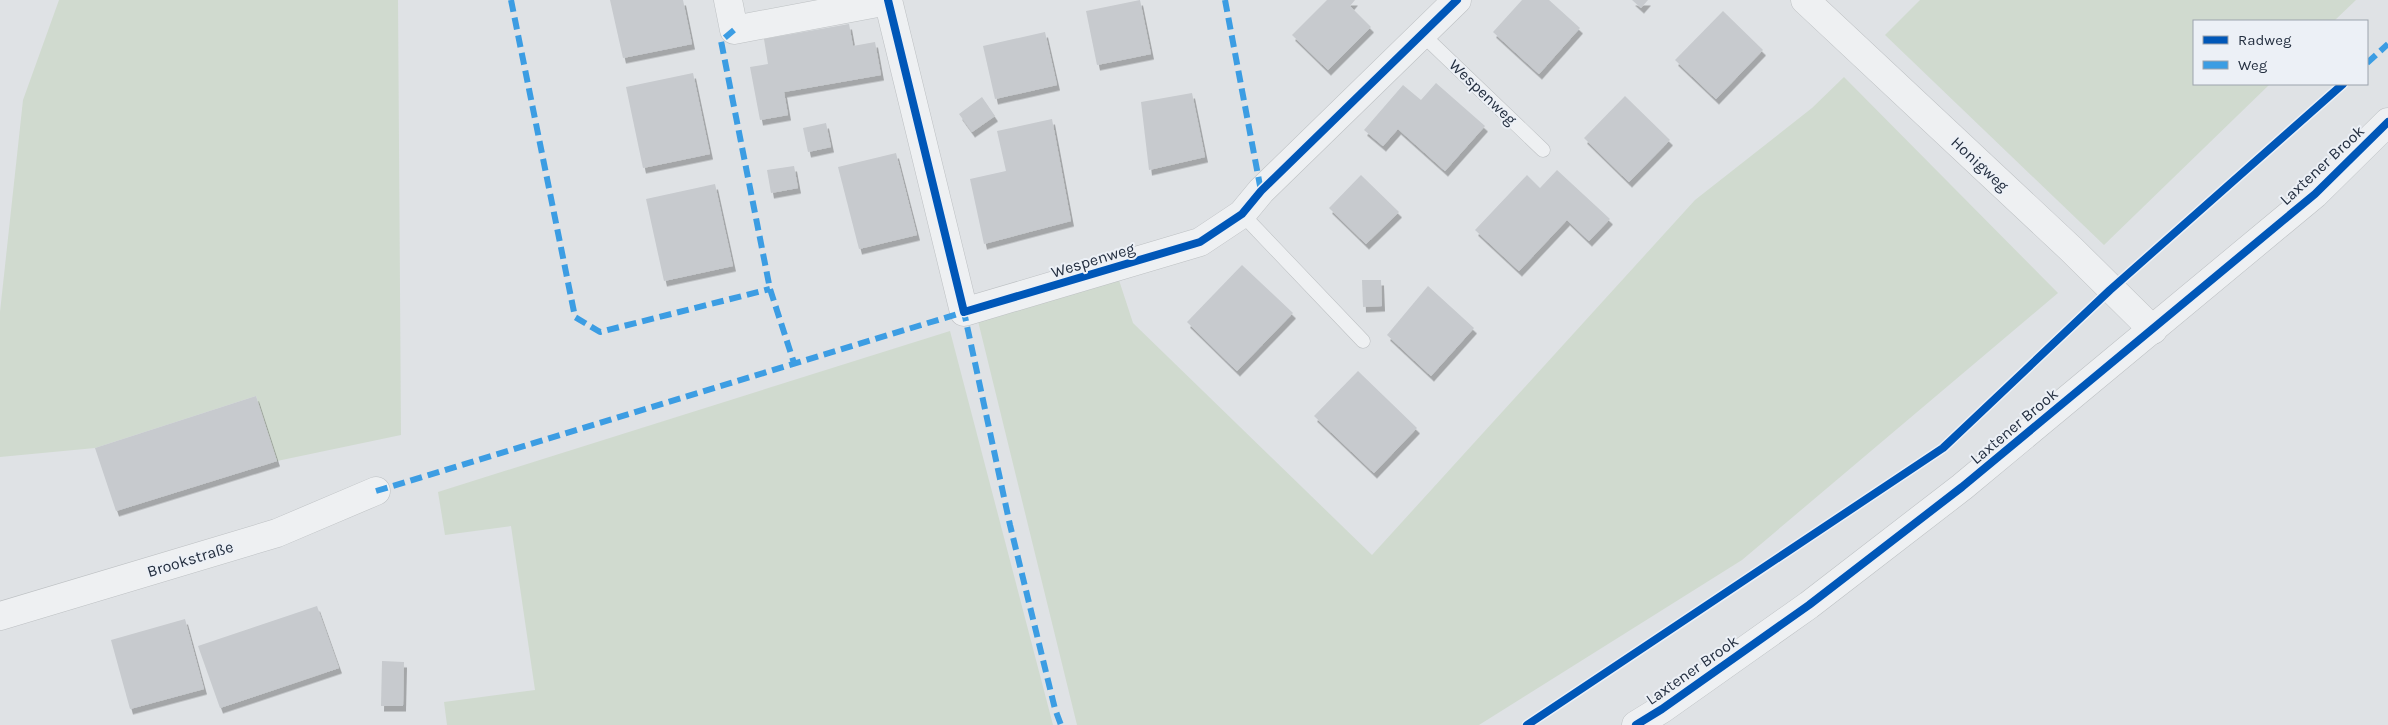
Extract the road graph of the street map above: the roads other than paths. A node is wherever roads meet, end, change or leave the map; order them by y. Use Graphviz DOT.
graph roads {
  1 [pos="728,0"];
  2 [pos="1457,0"];
  3 [pos="1805,0"];
  4 [pos="888,1"];
  5 [pos="1423,35"];
  6 [pos="2388,122"];
  7 [pos="1543,150"];
  8 [pos="1242,214"];
  9 [pos="2153,330"];
  10 [pos="1362,340"];
  11 [pos="376,491"];
  12 [pos="0,616"];
  13 [pos="1636,725"];
  1 -- 4 [label="street, Wespenweg"];
  2 -- 5 [label="street, Wespenweg"];
  3 -- 9 [label="street, Honigweg"];
  4 -- 8 [label="street, Wespenweg"];
  5 -- 7 [label="lane, Wespenweg"];
  5 -- 8 [label="street, Wespenweg"];
  6 -- 9 [label="street, Laxtener Brook"];
  8 -- 10 [label="lane"];
  9 -- 13 [label="street, Laxtener Brook"];
  11 -- 12 [label="street, Brookstraße"];
}
